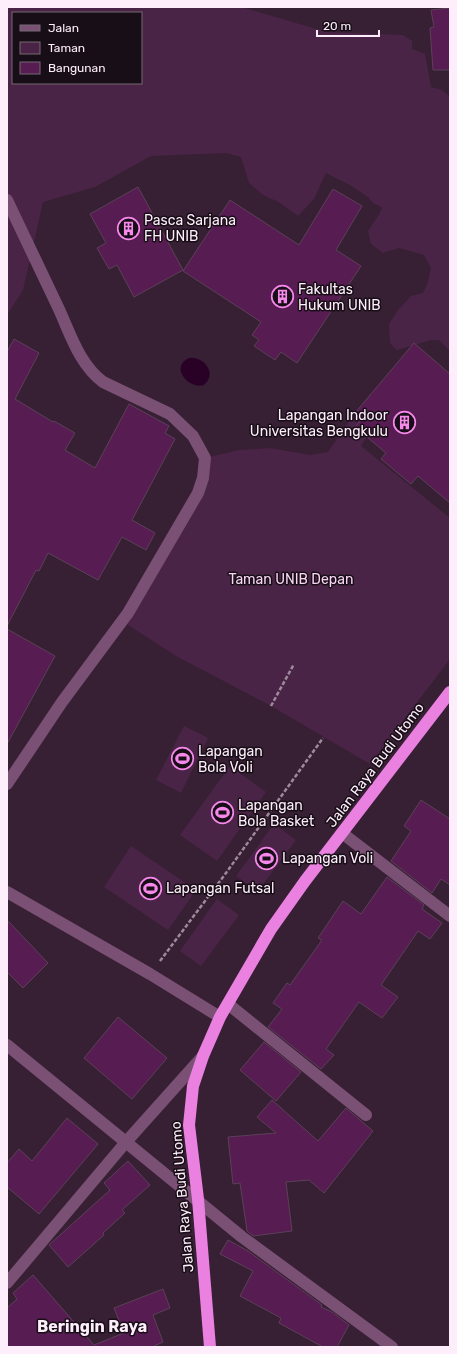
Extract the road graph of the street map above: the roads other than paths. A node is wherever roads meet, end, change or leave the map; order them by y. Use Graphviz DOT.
graph roads {
  1 [pos="7,200"];
  2 [pos="450,692"];
  3 [pos="7,784"];
  4 [pos="342,833"];
  5 [pos="7,892"];
  6 [pos="450,916"];
  7 [pos="228,1004"];
  8 [pos="220,1017"];
  9 [pos="7,1045"];
  10 [pos="203,1056"];
  11 [pos="366,1115"];
  12 [pos="126,1142"];
  13 [pos="198,1199"];
  14 [pos="7,1283"];
  15 [pos="210,1347"];
  16 [pos="392,1347"];
  1 -- 3 [label="street"];
  2 -- 4 [label="highway, Jalan Raya Budi Utomo"];
  4 -- 6 [label="street"];
  4 -- 7 [label="highway, Jalan Raya Budi Utomo"];
  5 -- 8 [label="street"];
  7 -- 8 [label="highway, Jalan Raya Budi Utomo"];
  7 -- 11 [label="street"];
  8 -- 10 [label="highway, Jalan Raya Budi Utomo"];
  9 -- 12 [label="street"];
  10 -- 12 [label="street"];
  10 -- 13 [label="highway, Jalan Raya Budi Utomo"];
  12 -- 13 [label="street"];
  12 -- 14 [label="street"];
  13 -- 15 [label="highway, Jalan Raya Budi Utomo"];
  13 -- 16 [label="street"];
}
